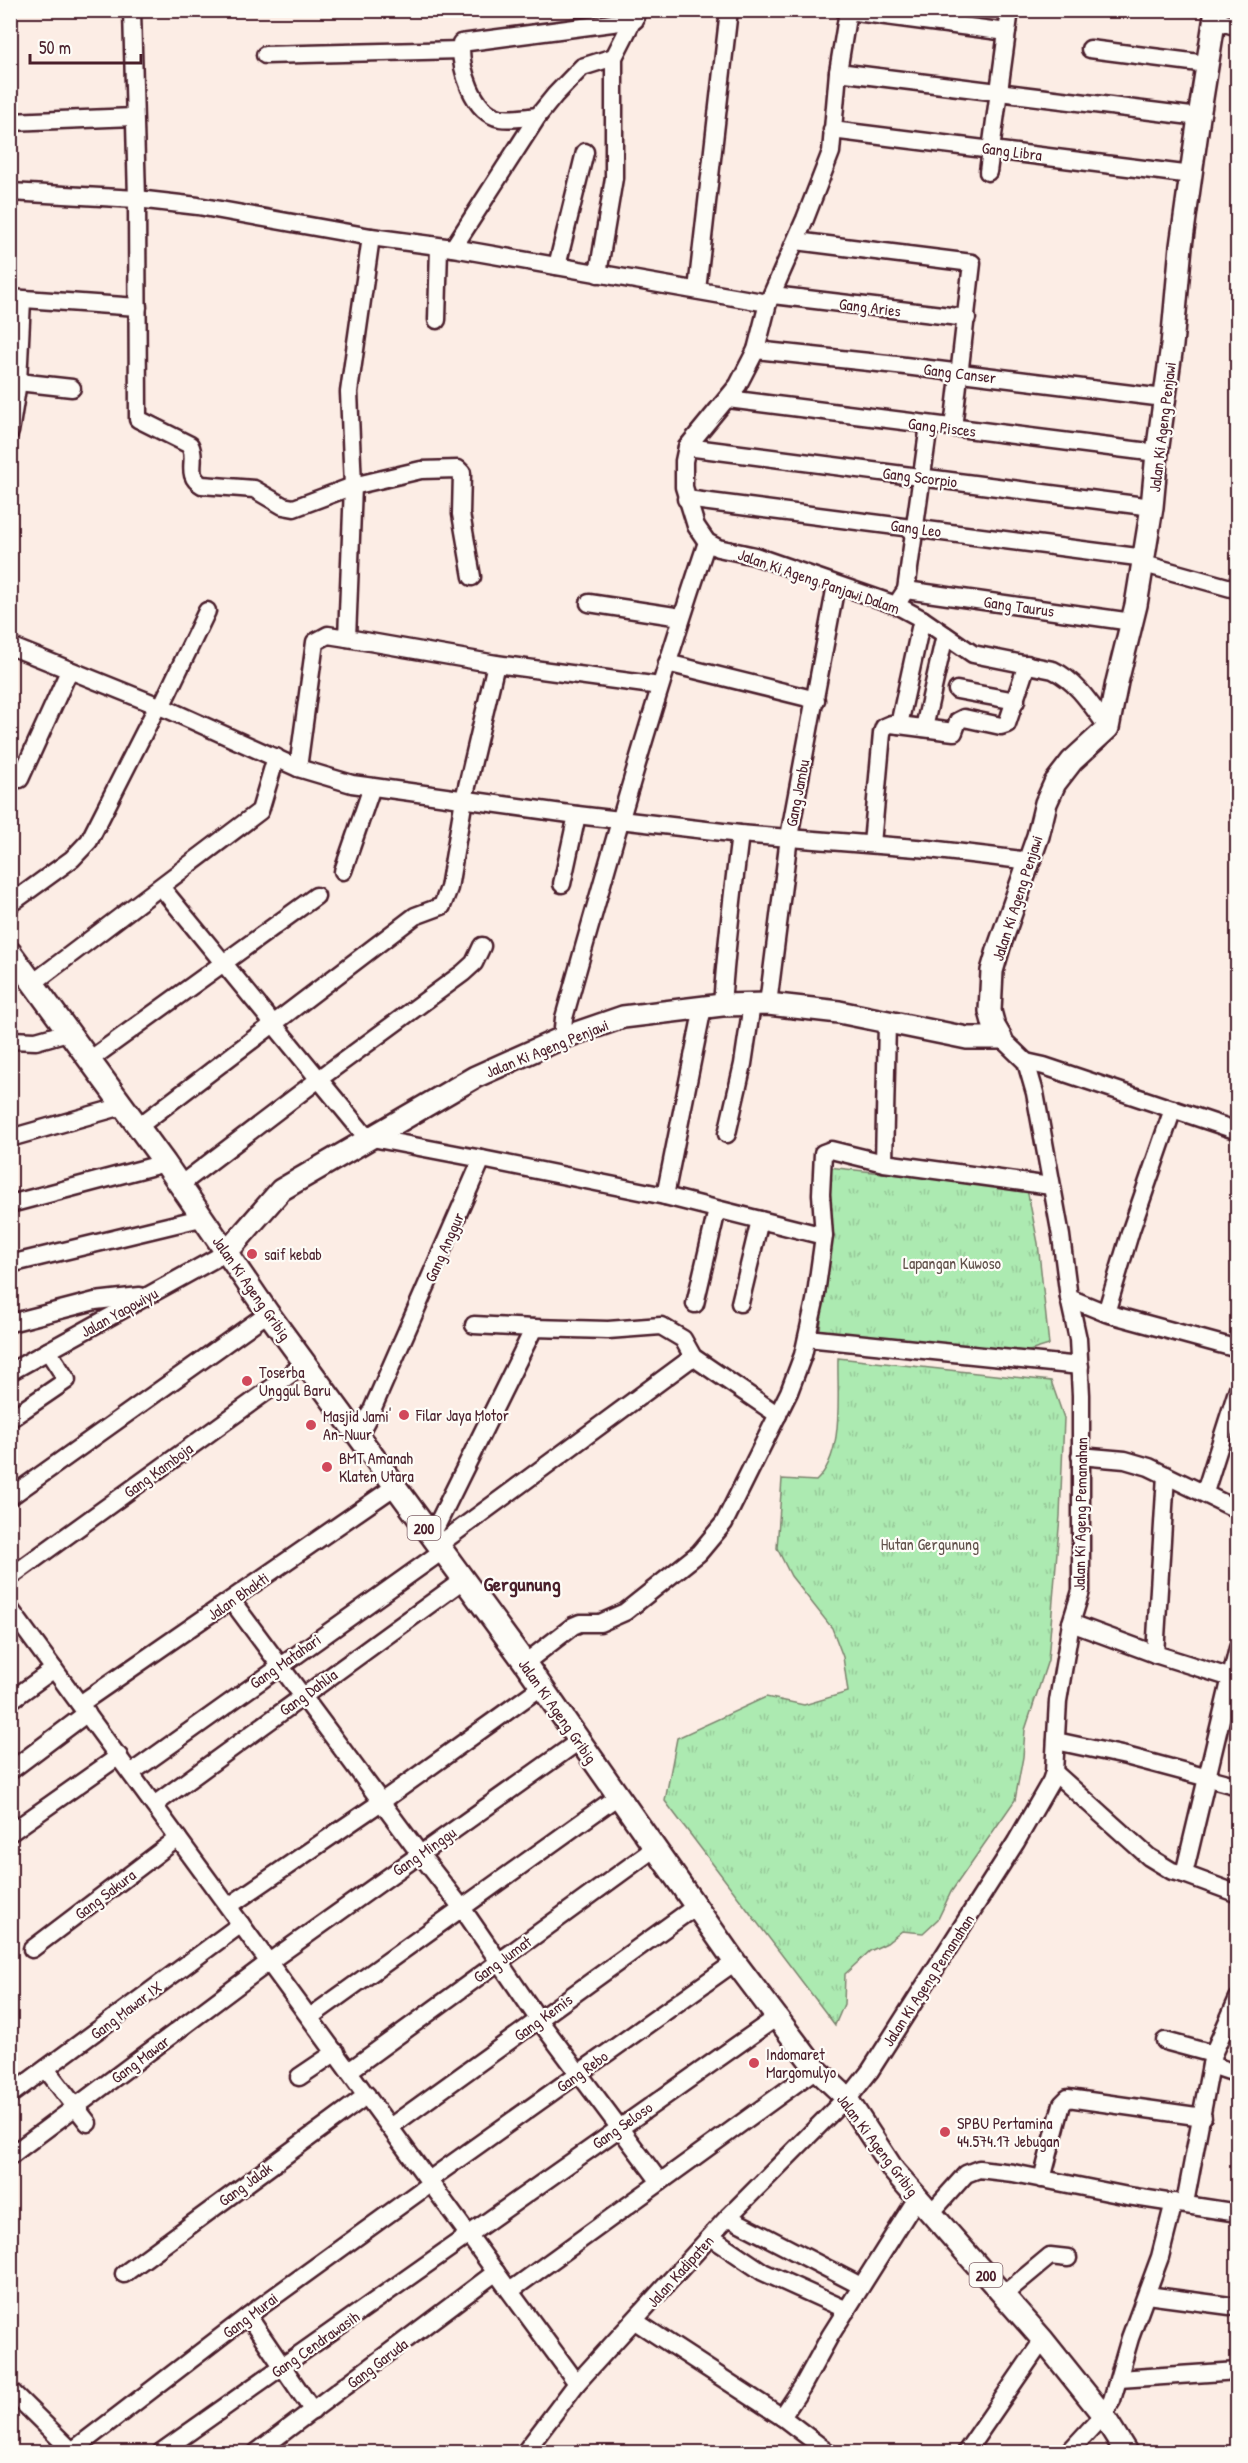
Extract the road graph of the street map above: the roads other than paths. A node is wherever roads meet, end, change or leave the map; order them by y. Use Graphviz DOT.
graph roads {
  1 [pos="132,10"];
  2 [pos="729,10"];
  3 [pos="1010,10"];
  4 [pos="847,11"];
  5 [pos="636,15"];
  6 [pos="1216,15"];
  7 [pos="1238,27"];
  8 [pos="1007,32"];
  9 [pos="1090,49"];
  10 [pos="461,50"];
  11 [pos="265,55"];
  12 [pos="615,57"];
  13 [pos="1207,64"];
  14 [pos="838,72"];
  15 [pos="998,91"];
  16 [pos="538,116"];
  17 [pos="134,117"];
  18 [pos="1199,117"];
  19 [pos="10,122"];
  20 [pos="832,130"];
  21 [pos="991,148"];
  22 [pos="585,153"];
  23 [pos="988,172"];
  24 [pos="1192,175"];
  25 [pos="10,192"];
  26 [pos="137,199"];
  27 [pos="371,237"];
  28 [pos="796,241"];
  29 [pos="446,247"];
  30 [pos="557,266"];
  31 [pos="598,274"];
  32 [pos="697,290"];
  33 [pos="16,299"];
  34 [pos="770,299"];
  35 [pos="138,307"];
  36 [pos="967,318"];
  37 [pos="436,320"];
  38 [pos="756,350"];
  39 [pos="960,373"];
  40 [pos="18,382"];
  41 [pos="72,388"];
  42 [pos="1164,398"];
  43 [pos="728,399"];
  44 [pos="929,425"];
  45 [pos="953,428"];
  46 [pos="10,432"];
  47 [pos="687,447"];
  48 [pos="1157,453"];
  49 [pos="923,477"];
  50 [pos="353,486"];
  51 [pos="686,499"];
  52 [pos="1152,507"];
  53 [pos="914,528"];
  54 [pos="707,542"];
  55 [pos="1145,561"];
  56 [pos="472,577"];
  57 [pos="836,585"];
  58 [pos="906,590"];
  59 [pos="1238,590"];
  60 [pos="589,603"];
  61 [pos="896,605"];
  62 [pos="207,611"];
  63 [pos="681,617"];
  64 [pos="922,619"];
  65 [pos="1132,622"];
  66 [pos="945,634"];
  67 [pos="347,638"];
  68 [pos="10,646"];
  69 [pos="667,663"];
  70 [pos="496,664"];
  71 [pos="1027,664"];
  72 [pos="69,671"];
  73 [pos="660,686"];
  74 [pos="957,690"];
  75 [pos="816,700"];
  76 [pos="1016,701"];
  77 [pos="159,706"];
  78 [pos="899,725"];
  79 [pos="924,728"];
  80 [pos="1108,728"];
  81 [pos="276,757"];
  82 [pos="298,768"];
  83 [pos="20,779"];
  84 [pos="372,787"];
  85 [pos="464,799"];
  86 [pos="577,815"];
  87 [pos="620,819"];
  88 [pos="740,834"];
  89 [pos="789,837"];
  90 [pos="872,844"];
  91 [pos="1030,861"];
  92 [pos="343,871"];
  93 [pos="562,884"];
  94 [pos="161,887"];
  95 [pos="316,896"];
  96 [pos="10,904"];
  97 [pos="482,946"];
  98 [pos="10,952"];
  99 [pos="224,963"];
  100 [pos="33,983"];
  101 [pos="760,1004"];
  102 [pos="712,1006"];
  103 [pos="886,1022"];
  104 [pos="274,1024"];
  105 [pos="68,1032"];
  106 [pos="562,1038"];
  107 [pos="1001,1038"];
  108 [pos="10,1040"];
  109 [pos="88,1061"];
  110 [pos="1026,1062"];
  111 [pos="319,1079"];
  112 [pos="123,1106"];
  113 [pos="1173,1109"];
  114 [pos="138,1127"];
  115 [pos="1238,1131"];
  116 [pos="727,1134"];
  117 [pos="10,1138"];
  118 [pos="370,1138"];
  119 [pos="482,1159"];
  120 [pos="165,1163"];
  121 [pos="884,1163"];
  122 [pos="180,1185"];
  123 [pos="1051,1185"];
  124 [pos="665,1196"];
  125 [pos="10,1203"];
  126 [pos="717,1210"];
  127 [pos="201,1218"];
  128 [pos="760,1220"];
  129 [pos="824,1236"];
  130 [pos="227,1252"];
  131 [pos="10,1264"];
  132 [pos="150,1295"];
  133 [pos="1069,1298"];
  134 [pos="741,1303"];
  135 [pos="695,1304"];
  136 [pos="268,1313"];
  137 [pos="1106,1313"];
  138 [pos="10,1323"];
  139 [pos="474,1325"];
  140 [pos="534,1328"];
  141 [pos="807,1338"];
  142 [pos="1238,1349"];
  143 [pos="48,1351"];
  144 [pos="693,1357"];
  145 [pos="306,1363"];
  146 [pos="1080,1366"];
  147 [pos="10,1372"];
  148 [pos="1238,1389"];
  149 [pos="778,1415"];
  150 [pos="10,1419"];
  151 [pos="358,1436"];
  152 [pos="1080,1456"];
  153 [pos="1166,1475"];
  154 [pos="394,1486"];
  155 [pos="1204,1492"];
  156 [pos="10,1497"];
  157 [pos="1238,1510"];
  158 [pos="436,1545"];
  159 [pos="10,1577"];
  160 [pos="463,1580"];
  161 [pos="232,1601"];
  162 [pos="10,1609"];
  163 [pos="1071,1623"];
  164 [pos="1238,1648"];
  165 [pos="1155,1654"];
  166 [pos="525,1664"];
  167 [pos="279,1665"];
  168 [pos="54,1669"];
  169 [pos="1234,1678"];
  170 [pos="541,1687"];
  171 [pos="302,1696"];
  172 [pos="10,1701"];
  173 [pos="84,1708"];
  174 [pos="579,1741"];
  175 [pos="1056,1741"];
  176 [pos="119,1756"];
  177 [pos="10,1771"];
  178 [pos="1054,1772"];
  179 [pos="131,1773"];
  180 [pos="1207,1778"];
  181 [pos="1238,1786"];
  182 [pos="618,1796"];
  183 [pos="381,1802"];
  184 [pos="154,1805"];
  185 [pos="10,1833"];
  186 [pos="178,1838"];
  187 [pos="655,1848"];
  188 [pos="420,1854"];
  189 [pos="1184,1874"];
  190 [pos="1238,1894"];
  191 [pos="228,1906"];
  192 [pos="696,1906"];
  193 [pos="462,1908"];
  194 [pos="242,1924"];
  195 [pos="32,1949"];
  196 [pos="269,1962"];
  197 [pos="499,1962"];
  198 [pos="735,1962"];
  199 [pos="1238,1998"];
  200 [pos="310,2017"];
  201 [pos="777,2017"];
  202 [pos="539,2020"];
  203 [pos="1166,2041"];
  204 [pos="336,2052"];
  205 [pos="1212,2060"];
  206 [pos="46,2069"];
  207 [pos="816,2069"];
  208 [pos="349,2071"];
  209 [pos="579,2072"];
  210 [pos="1238,2074"];
  211 [pos="299,2077"];
  212 [pos="10,2095"];
  213 [pos="367,2095"];
  214 [pos="848,2096"];
  215 [pos="75,2108"];
  216 [pos="1203,2117"];
  217 [pos="88,2123"];
  218 [pos="390,2127"];
  219 [pos="619,2127"];
  220 [pos="10,2156"];
  221 [pos="1042,2179"];
  222 [pos="430,2182"];
  223 [pos="660,2182"];
  224 [pos="1179,2203"];
  225 [pos="924,2205"];
  226 [pos="1238,2213"];
  227 [pos="728,2217"];
  228 [pos="469,2234"];
  229 [pos="711,2237"];
  230 [pos="1068,2258"];
  231 [pos="496,2272"];
  232 [pos="124,2274"];
  233 [pos="861,2286"];
  234 [pos="510,2291"];
  235 [pos="1003,2295"];
  236 [pos="1147,2295"];
  237 [pos="1230,2306"];
  238 [pos="847,2310"];
  239 [pos="248,2316"];
  240 [pos="635,2321"];
  241 [pos="1044,2340"];
  242 [pos="284,2366"];
  243 [pos="1238,2372"];
  244 [pos="1119,2379"];
  245 [pos="577,2383"];
  246 [pos="10,2390"];
  247 [pos="313,2411"];
  248 [pos="1103,2415"];
  249 [pos="782,2417"];
  250 [pos="73,2452"];
  251 [pos="161,2452"];
  252 [pos="257,2452"];
  253 [pos="525,2452"];
  254 [pos="828,2452"];
  255 [pos="966,2452"];
  256 [pos="1069,2452"];
  257 [pos="1126,2452"];
  1 -- 17 [label="street"];
  2 -- 32 [label="street"];
  3 -- 8 [label="street"];
  4 -- 8 [label="street"];
  4 -- 14 [label="street"];
  5 -- 10 [label="street"];
  5 -- 12 [label="street"];
  6 -- 7 [label="street"];
  6 -- 13 [label="main road, Jalan Ki Ageng Penjawi"];
  8 -- 15 [label="street"];
  9 -- 13 [label="street"];
  10 -- 11 [label="street"];
  10 -- 16 [label="street"];
  12 -- 16 [label="street"];
  12 -- 31 [label="street"];
  13 -- 18 [label="main road, Jalan Ki Ageng Penjawi"];
  14 -- 15 [label="street"];
  14 -- 20 [label="street"];
  15 -- 18 [label="street"];
  15 -- 21 [label="street"];
  16 -- 29 [label="street"];
  17 -- 19 [label="street"];
  17 -- 26 [label="street"];
  18 -- 24 [label="main road, Jalan Ki Ageng Penjawi"];
  20 -- 21 [label="street, Gang Libra"];
  20 -- 28 [label="street"];
  21 -- 23 [label="street"];
  21 -- 24 [label="street, Gang Libra"];
  22 -- 30 [label="street"];
  24 -- 42 [label="main road, Jalan Ki Ageng Penjawi"];
  25 -- 26 [label="street, Gang Aries"];
  26 -- 27 [label="street, Gang Aries"];
  26 -- 35 [label="street"];
  27 -- 29 [label="street, Gang Aries"];
  27 -- 50 [label="street"];
  28 -- 34 [label="street"];
  28 -- 36 [label="street"];
  29 -- 30 [label="street, Gang Aries"];
  29 -- 37 [label="street"];
  30 -- 31 [label="street, Gang Aries"];
  31 -- 32 [label="street, Gang Aries"];
  32 -- 34 [label="street, Gang Aries"];
  33 -- 35 [label="street"];
  33 -- 40 [label="street"];
  34 -- 36 [label="street, Gang Aries"];
  34 -- 38 [label="street"];
  35 -- 50 [label="street"];
  36 -- 39 [label="street"];
  38 -- 39 [label="street, Gang Canser"];
  38 -- 43 [label="street"];
  39 -- 42 [label="street, Gang Canser"];
  39 -- 45 [label="street"];
  40 -- 41 [label="street"];
  40 -- 46 [label="street"];
  42 -- 48 [label="main road, Jalan Ki Ageng Penjawi"];
  43 -- 44 [label="street, Gang Pisces"];
  43 -- 47 [label="street"];
  44 -- 45 [label="street, Gang Pisces"];
  44 -- 49 [label="street"];
  45 -- 48 [label="street, Gang Pisces"];
  47 -- 49 [label="street, Gang Scorpio"];
  47 -- 51 [label="street"];
  48 -- 52 [label="main road, Jalan Ki Ageng Penjawi"];
  49 -- 52 [label="street, Gang Scorpio"];
  49 -- 53 [label="street"];
  50 -- 56 [label="street"];
  50 -- 67 [label="street"];
  51 -- 53 [label="street, Gang Leo"];
  51 -- 54 [label="street"];
  52 -- 55 [label="main road, Jalan Ki Ageng Penjawi"];
  53 -- 55 [label="street, Gang Leo"];
  53 -- 58 [label="street"];
  54 -- 57 [label="street, Jalan Ki Ageng Panjawi Dalam"];
  54 -- 63 [label="street"];
  55 -- 59 [label="street, Gang Leo"];
  55 -- 65 [label="main road, Jalan Ki Ageng Penjawi"];
  57 -- 61 [label="street, Jalan Ki Ageng Panjawi Dalam"];
  57 -- 75 [label="street, Gang Jambu"];
  58 -- 61 [label="street"];
  58 -- 65 [label="street, Gang Taurus"];
  60 -- 63 [label="street"];
  61 -- 64 [label="street, Jalan Ki Ageng Panjawi Dalam"];
  62 -- 77 [label="street"];
  63 -- 69 [label="street"];
  64 -- 66 [label="street, Jalan Ki Ageng Panjawi Dalam"];
  64 -- 78 [label="street"];
  65 -- 80 [label="main road, Jalan Ki Ageng Penjawi"];
  66 -- 71 [label="street, Jalan Ki Ageng Panjawi Dalam"];
  66 -- 79 [label="street"];
  67 -- 70 [label="street"];
  67 -- 82 [label="street"];
  68 -- 72 [label="street"];
  69 -- 73 [label="street"];
  69 -- 75 [label="street"];
  70 -- 73 [label="street"];
  70 -- 85 [label="street"];
  71 -- 76 [label="street"];
  71 -- 80 [label="street, Jalan Ki Ageng Panjawi Dalam"];
  72 -- 77 [label="street"];
  72 -- 83 [label="street"];
  73 -- 87 [label="street"];
  74 -- 76 [label="street"];
  75 -- 89 [label="street, Gang Jambu"];
  76 -- 79 [label="street"];
  77 -- 81 [label="street"];
  77 -- 96 [label="street"];
  78 -- 79 [label="street"];
  78 -- 90 [label="street"];
  80 -- 91 [label="main road, Jalan Ki Ageng Penjawi"];
  81 -- 82 [label="street"];
  81 -- 94 [label="street"];
  82 -- 84 [label="street"];
  84 -- 85 [label="street"];
  84 -- 92 [label="street"];
  85 -- 86 [label="street"];
  85 -- 104 [label="street"];
  86 -- 87 [label="street"];
  86 -- 93 [label="street"];
  87 -- 88 [label="street"];
  87 -- 106 [label="street"];
  88 -- 89 [label="street"];
  88 -- 102 [label="street"];
  89 -- 90 [label="street"];
  89 -- 101 [label="street, Gang Jambu"];
  90 -- 91 [label="street"];
  91 -- 107 [label="main road, Jalan Ki Ageng Penjawi"];
  94 -- 99 [label="street"];
  94 -- 100 [label="street"];
  95 -- 99 [label="street"];
  97 -- 111 [label="street"];
  98 -- 100 [label="main road, Jalan Ki Ageng Gribig / 200"];
  99 -- 104 [label="street"];
  99 -- 109 [label="street"];
  100 -- 105 [label="main road, Jalan Ki Ageng Gribig / 200"];
  101 -- 102 [label="main road, Jalan Ki Ageng Penjawi"];
  101 -- 103 [label="main road, Jalan Ki Ageng Penjawi"];
  101 -- 116 [label="street, Gang Jambu"];
  102 -- 106 [label="main road, Jalan Ki Ageng Penjawi"];
  102 -- 124 [label="street"];
  103 -- 107 [label="main road, Jalan Ki Ageng Penjawi"];
  103 -- 121 [label="street"];
  104 -- 111 [label="street"];
  104 -- 114 [label="street"];
  105 -- 108 [label="street"];
  105 -- 109 [label="main road, Jalan Ki Ageng Gribig / 200"];
  106 -- 118 [label="main road, Jalan Ki Ageng Penjawi"];
  107 -- 110 [label="street, Jalan Ki Ageng Pemanahan"];
  109 -- 112 [label="main road, Jalan Ki Ageng Gribig / 200"];
  110 -- 113 [label="street"];
  110 -- 123 [label="street, Jalan Ki Ageng Pemanahan"];
  111 -- 118 [label="street"];
  111 -- 122 [label="street"];
  112 -- 114 [label="main road, Jalan Ki Ageng Gribig / 200"];
  112 -- 117 [label="street"];
  113 -- 115 [label="street"];
  113 -- 137 [label="street"];
  114 -- 120 [label="main road, Jalan Ki Ageng Gribig / 200"];
  118 -- 119 [label="street"];
  118 -- 130 [label="main road, Jalan Ki Ageng Penjawi"];
  119 -- 124 [label="street"];
  119 -- 151 [label="street, Gang Anggur"];
  120 -- 122 [label="main road, Jalan Ki Ageng Gribig / 200"];
  120 -- 125 [label="street"];
  121 -- 123 [label="street"];
  121 -- 129 [label="street"];
  122 -- 127 [label="main road, Jalan Ki Ageng Gribig / 200"];
  123 -- 133 [label="street, Jalan Ki Ageng Pemanahan"];
  124 -- 126 [label="street"];
  126 -- 128 [label="street"];
  126 -- 135 [label="street"];
  127 -- 130 [label="main road, Jalan Ki Ageng Gribig / 200"];
  127 -- 131 [label="street"];
  128 -- 129 [label="street"];
  128 -- 134 [label="street"];
  129 -- 141 [label="street"];
  130 -- 132 [label="street, Jalan Yaqowiyu"];
  130 -- 136 [label="main road, Jalan Ki Ageng Gribig / 200"];
  132 -- 138 [label="street"];
  132 -- 143 [label="street, Jalan Yaqowiyu"];
  133 -- 137 [label="street"];
  133 -- 146 [label="street, Jalan Ki Ageng Pemanahan"];
  136 -- 145 [label="main road, Jalan Ki Ageng Gribig / 200"];
  136 -- 156 [label="street"];
  137 -- 142 [label="street"];
  139 -- 140 [label="street"];
  140 -- 144 [label="street"];
  140 -- 158 [label="street"];
  141 -- 146 [label="street"];
  141 -- 149 [label="street"];
  143 -- 147 [label="street, Jalan Yaqowiyu"];
  143 -- 150 [label="street"];
  144 -- 149 [label="street"];
  144 -- 158 [label="street, Gang Matahari"];
  145 -- 151 [label="main road, Jalan Ki Ageng Gribig / 200"];
  145 -- 159 [label="street, Gang Kamboja"];
  146 -- 152 [label="street, Jalan Ki Ageng Pemanahan"];
  148 -- 155 [label="street"];
  149 -- 166 [label="street"];
  151 -- 154 [label="main road, Jalan Ki Ageng Gribig / 200"];
  152 -- 153 [label="street"];
  152 -- 163 [label="street, Jalan Ki Ageng Pemanahan"];
  153 -- 155 [label="street"];
  153 -- 165 [label="street"];
  154 -- 158 [label="main road, Jalan Ki Ageng Gribig / 200"];
  154 -- 161 [label="street, Jalan Bhakti"];
  155 -- 157 [label="street"];
  158 -- 160 [label="main road, Jalan Ki Ageng Gribig / 200"];
  158 -- 167 [label="street, Gang Matahari"];
  160 -- 166 [label="main road, Jalan Ki Ageng Gribig / 200"];
  160 -- 171 [label="street, Gang Dahlia"];
  161 -- 167 [label="street"];
  161 -- 173 [label="street, Jalan Bhakti"];
  162 -- 168 [label="street"];
  163 -- 165 [label="street"];
  163 -- 175 [label="street, Jalan Ki Ageng Pemanahan"];
  164 -- 169 [label="street"];
  165 -- 169 [label="street"];
  166 -- 170 [label="main road, Jalan Ki Ageng Gribig / 200"];
  167 -- 171 [label="street"];
  167 -- 179 [label="street, Gang Matahari"];
  168 -- 172 [label="street"];
  168 -- 173 [label="street"];
  169 -- 180 [label="street"];
  170 -- 174 [label="main road, Jalan Ki Ageng Gribig / 200"];
  170 -- 183 [label="street"];
  171 -- 183 [label="street"];
  171 -- 184 [label="street, Gang Dahlia"];
  173 -- 176 [label="street"];
  173 -- 177 [label="street, Jalan Bhakti"];
  174 -- 182 [label="main road, Jalan Ki Ageng Gribig / 200"];
  174 -- 188 [label="street, Gang Minggu"];
  175 -- 178 [label="street, Jalan Ki Ageng Pemanahan"];
  175 -- 180 [label="street"];
  176 -- 179 [label="street"];
  176 -- 185 [label="street"];
  178 -- 189 [label="street"];
  178 -- 214 [label="street, Jalan Ki Ageng Pemanahan"];
  179 -- 184 [label="street"];
  180 -- 181 [label="street"];
  180 -- 189 [label="street"];
  182 -- 187 [label="main road, Jalan Ki Ageng Gribig / 200"];
  182 -- 193 [label="street"];
  183 -- 188 [label="street"];
  183 -- 191 [label="street"];
  184 -- 186 [label="street"];
  186 -- 191 [label="street"];
  186 -- 195 [label="street, Gang Sakura"];
  187 -- 192 [label="main road, Jalan Ki Ageng Gribig / 200"];
  187 -- 197 [label="street, Gang Jumat"];
  188 -- 193 [label="street"];
  188 -- 196 [label="street, Gang Minggu"];
  189 -- 190 [label="street"];
  191 -- 194 [label="street"];
  192 -- 198 [label="main road, Jalan Ki Ageng Gribig / 200"];
  192 -- 202 [label="street, Gang Kemis"];
  193 -- 197 [label="street"];
  193 -- 200 [label="street"];
  194 -- 196 [label="street"];
  194 -- 206 [label="street, Gang Mawar IX"];
  196 -- 200 [label="street"];
  196 -- 215 [label="street, Gang Mawar"];
  197 -- 202 [label="street"];
  197 -- 208 [label="street, Gang Jumat"];
  198 -- 201 [label="main road, Jalan Ki Ageng Gribig / 200"];
  198 -- 209 [label="street, Gang Rebo"];
  199 -- 205 [label="street"];
  200 -- 204 [label="street"];
  201 -- 207 [label="main road, Jalan Ki Ageng Gribig / 200"];
  201 -- 219 [label="street, Gang Seloso"];
  202 -- 209 [label="street"];
  202 -- 218 [label="street, Gang Kemis"];
  203 -- 205 [label="street"];
  204 -- 208 [label="street"];
  204 -- 211 [label="street"];
  205 -- 210 [label="street"];
  205 -- 216 [label="street"];
  206 -- 212 [label="street, Gang Mawar IX"];
  206 -- 215 [label="street"];
  207 -- 214 [label="main road, Jalan Ki Ageng Gribig / 200"];
  207 -- 223 [label="street"];
  208 -- 213 [label="street"];
  209 -- 219 [label="street"];
  209 -- 222 [label="street, Gang Rebo"];
  213 -- 218 [label="street"];
  213 -- 232 [label="street, Gang Jalak"];
  214 -- 225 [label="main road, Jalan Ki Ageng Gribig / 200"];
  214 -- 227 [label="street, Jalan Kadipaten"];
  215 -- 217 [label="street"];
  215 -- 220 [label="street, Gang Mawar"];
  216 -- 221 [label="street"];
  216 -- 224 [label="street"];
  218 -- 222 [label="street"];
  219 -- 223 [label="street"];
  219 -- 228 [label="street, Gang Seloso"];
  221 -- 224 [label="street"];
  221 -- 225 [label="street"];
  222 -- 228 [label="street"];
  222 -- 239 [label="street, Gang Murai"];
  223 -- 234 [label="street"];
  224 -- 226 [label="street"];
  224 -- 236 [label="street"];
  225 -- 233 [label="street"];
  225 -- 235 [label="main road, Jalan Ki Ageng Gribig / 200"];
  227 -- 229 [label="street, Jalan Kadipaten"];
  227 -- 233 [label="street"];
  228 -- 231 [label="street"];
  228 -- 242 [label="street, Gang Cendrawasih"];
  229 -- 238 [label="street"];
  229 -- 240 [label="street, Jalan Kadipaten"];
  230 -- 235 [label="street"];
  231 -- 234 [label="street"];
  231 -- 247 [label="street, Gang Garuda"];
  233 -- 238 [label="street"];
  234 -- 245 [label="street"];
  235 -- 241 [label="main road, Jalan Ki Ageng Gribig / 200"];
  236 -- 237 [label="street"];
  236 -- 244 [label="street"];
  238 -- 249 [label="street"];
  239 -- 242 [label="street"];
  239 -- 250 [label="street, Gang Murai"];
  240 -- 245 [label="street, Jalan Kadipaten"];
  240 -- 249 [label="street"];
  241 -- 248 [label="main road, Jalan Ki Ageng Gribig / 200"];
  241 -- 255 [label="street"];
  242 -- 247 [label="street"];
  242 -- 251 [label="street, Gang Cendrawasih"];
  243 -- 244 [label="street"];
  244 -- 248 [label="street"];
  245 -- 253 [label="street, Jalan Kadipaten"];
  246 -- 250 [label="street"];
  247 -- 252 [label="street, Gang Garuda"];
  248 -- 256 [label="street"];
  248 -- 257 [label="main road, Jalan Ki Ageng Gribig / 200"];
  249 -- 254 [label="street"];
}
